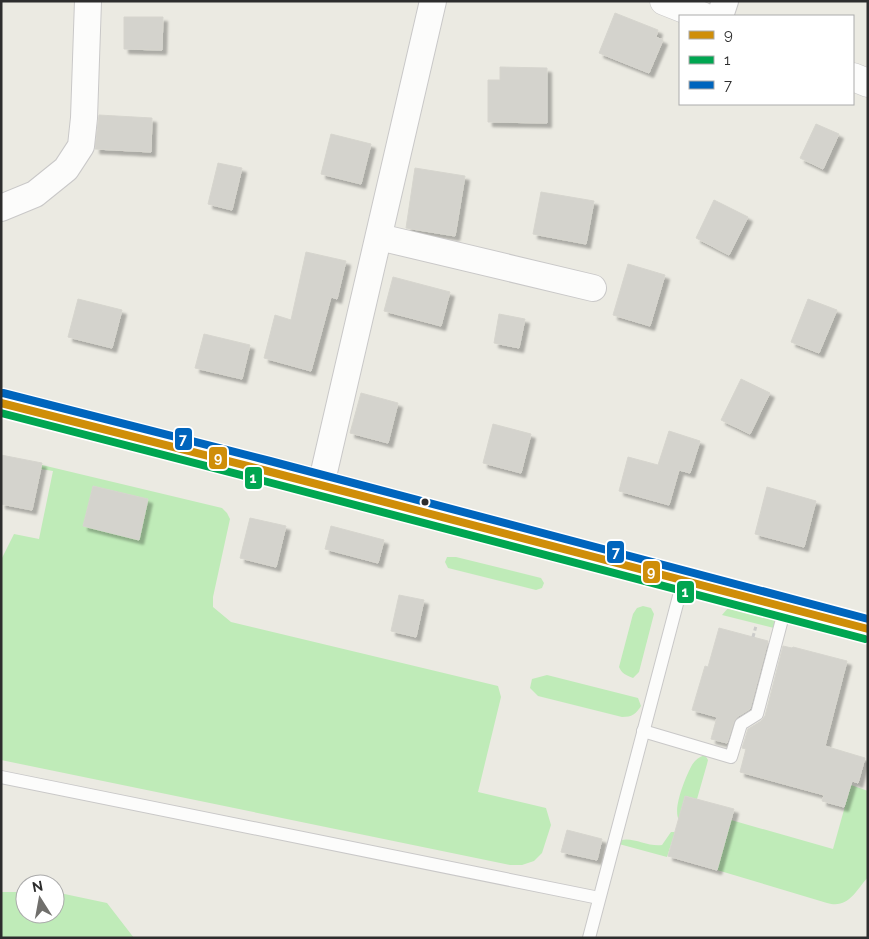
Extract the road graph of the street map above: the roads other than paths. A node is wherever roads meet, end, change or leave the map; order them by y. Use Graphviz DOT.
graph roads {
  1 [pos="88,1"];
  2 [pos="433,1"];
  3 [pos="664,1"];
  4 [pos="725,1"];
  5 [pos="699,15"];
  6 [pos="720,15"];
  7 [pos="854,77"];
  8 [pos="868,83"];
  9 [pos="1,208"];
  10 [pos="379,237"];
  11 [pos="592,288"];
  12 [pos="321,485"];
  13 [pos="682,581"];
  14 [pos="785,608"];
  15 [pos="643,731"];
  16 [pos="1,777"];
  17 [pos="599,898"];
  18 [pos="589,938"];
  1 -- 9 [label="street"];
  2 -- 10 [label="street"];
  3 -- 5 [label="street"];
  4 -- 6 [label="street"];
  7 -- 8 [label="street"];
  10 -- 11 [label="street"];
  10 -- 12 [label="street"];
  13 -- 15 [label="lane"];
  14 -- 15 [label="lane"];
  15 -- 17 [label="lane"];
  16 -- 17 [label="lane"];
  17 -- 18 [label="lane"];
}
